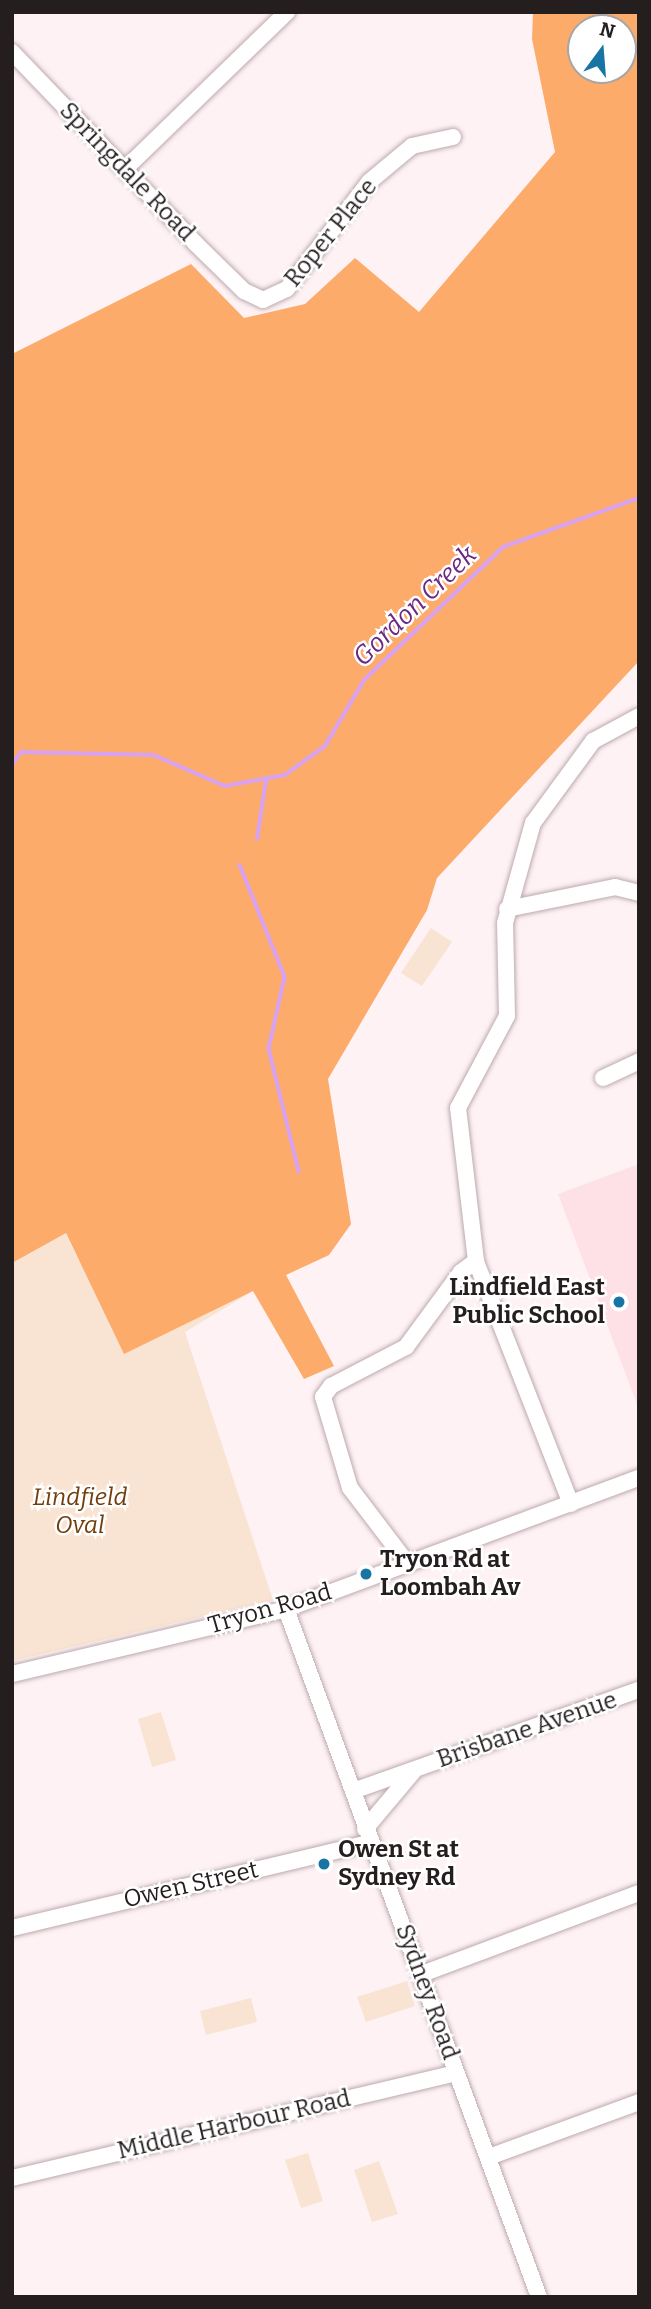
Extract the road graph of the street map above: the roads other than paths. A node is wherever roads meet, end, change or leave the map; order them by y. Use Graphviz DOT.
graph roads {
  1 [pos="287,12"];
  2 [pos="12,52"];
  3 [pos="453,137"];
  4 [pos="125,169"];
  5 [pos="244,291"];
  6 [pos="639,716"];
  7 [pos="639,893"];
  8 [pos="507,909"];
  9 [pos="639,1061"];
  10 [pos="603,1078"];
  11 [pos="476,1261"];
  12 [pos="639,1478"];
  13 [pos="571,1504"];
  14 [pos="408,1564"];
  15 [pos="286,1609"];
  16 [pos="12,1674"];
  17 [pos="639,1690"];
  18 [pos="415,1770"];
  19 [pos="353,1791"];
  20 [pos="367,1836"];
  21 [pos="639,1893"];
  22 [pos="12,1928"];
  23 [pos="422,1974"];
  24 [pos="456,2073"];
  25 [pos="639,2102"];
  26 [pos="489,2157"];
  27 [pos="12,2178"];
  28 [pos="536,2296"];
  1 -- 4 [label="street"];
  2 -- 4 [label="street, Springdale Road"];
  3 -- 5 [label="street, Roper Place"];
  4 -- 5 [label="street, Springdale Road"];
  6 -- 8 [label="street"];
  7 -- 8 [label="street"];
  8 -- 11 [label="street"];
  9 -- 10 [label="street"];
  11 -- 13 [label="street"];
  11 -- 14 [label="street"];
  12 -- 13 [label="street, Tryon Road"];
  13 -- 14 [label="street, Tryon Road"];
  14 -- 15 [label="street, Tryon Road"];
  15 -- 16 [label="street, Tryon Road"];
  15 -- 19 [label="street, Sydney Road"];
  17 -- 18 [label="street, Brisbane Avenue"];
  18 -- 19 [label="street, Brisbane Avenue"];
  18 -- 20 [label="street, Brisbane Avenue"];
  19 -- 20 [label="street, Sydney Road"];
  20 -- 22 [label="street, Owen Street"];
  20 -- 23 [label="street, Sydney Road"];
  21 -- 23 [label="street"];
  23 -- 24 [label="street, Sydney Road"];
  24 -- 26 [label="street, Sydney Road"];
  24 -- 27 [label="street, Middle Harbour Road"];
  25 -- 26 [label="street"];
  26 -- 28 [label="street, Sydney Road"];
}
